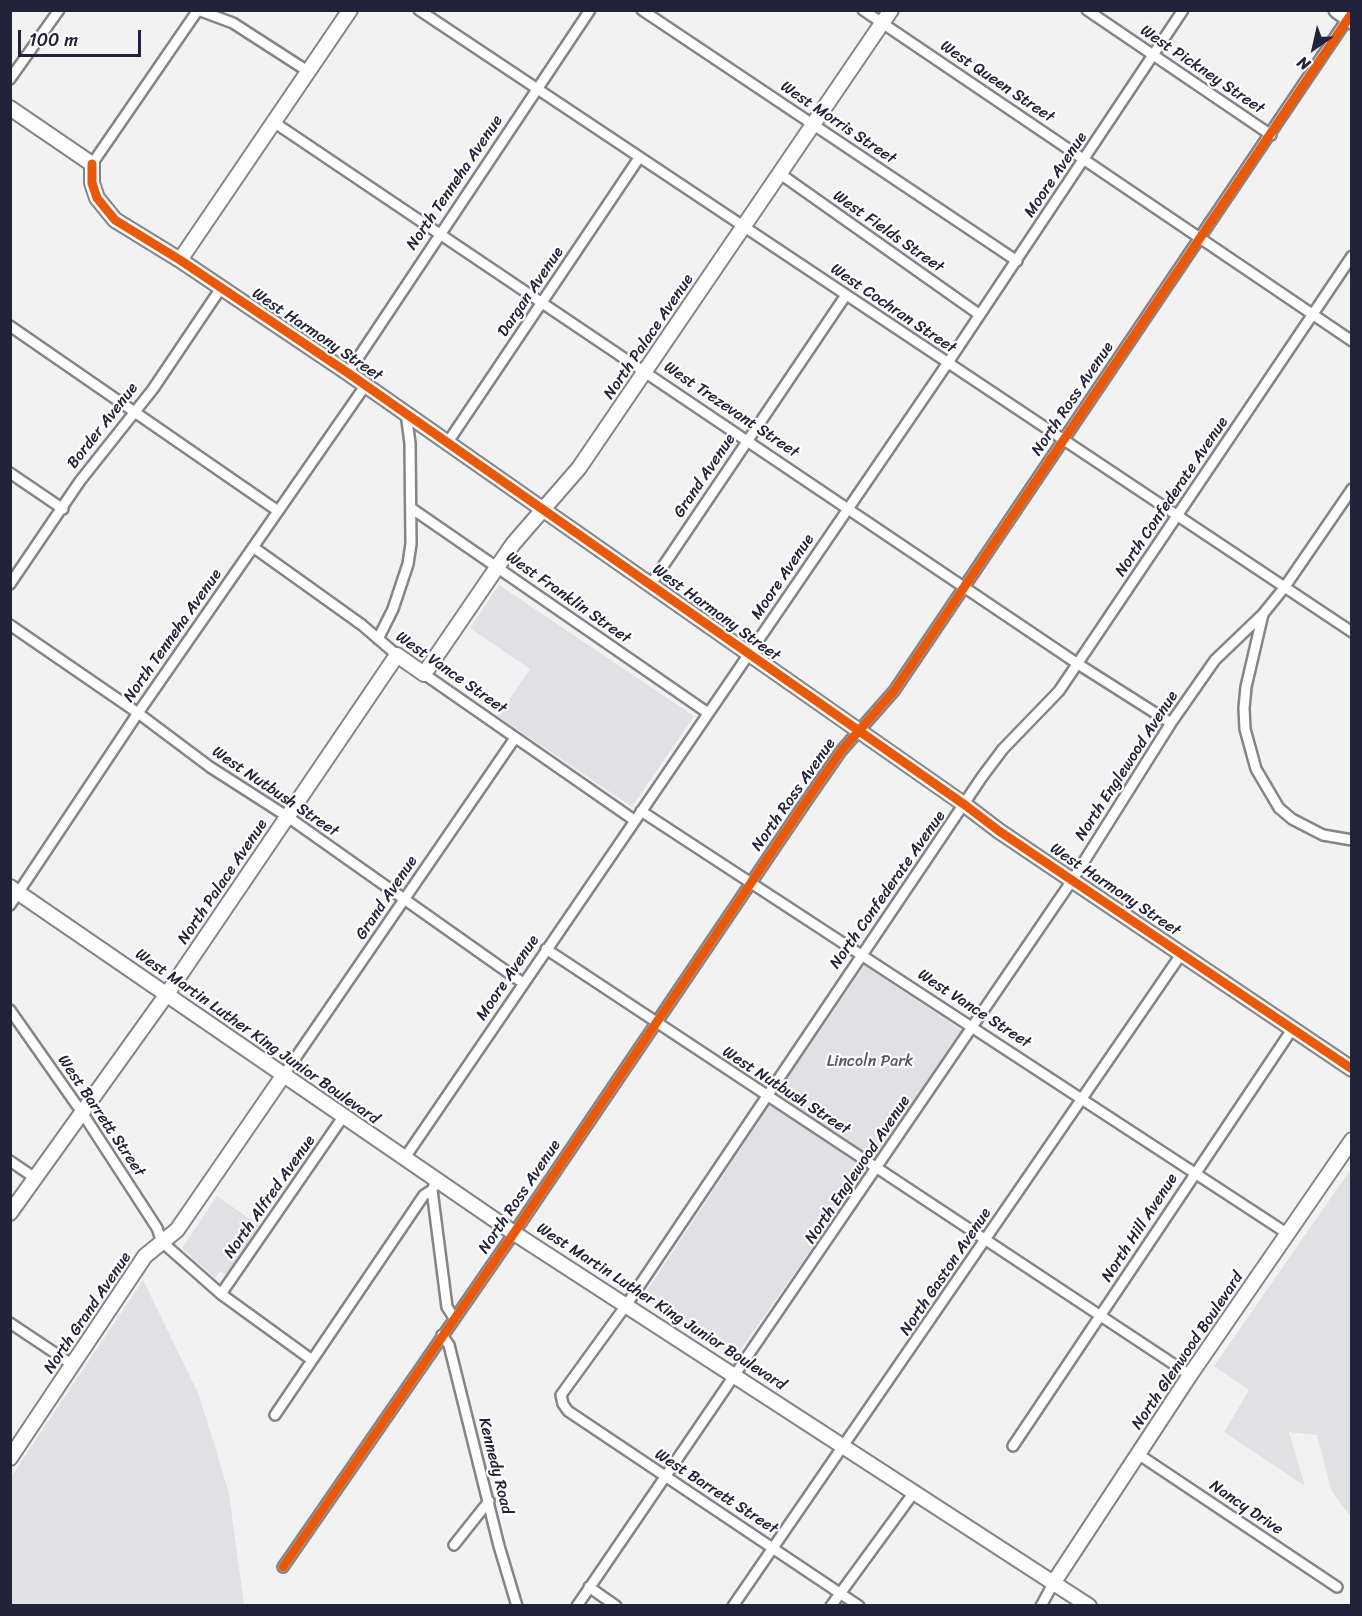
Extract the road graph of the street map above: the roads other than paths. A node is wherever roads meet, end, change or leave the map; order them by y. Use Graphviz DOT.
graph roads {
  1 [pos="59,10"];
  2 [pos="198,10"];
  3 [pos="350,10"];
  4 [pos="419,10"];
  5 [pos="590,10"];
  6 [pos="642,10"];
  7 [pos="863,10"];
  8 [pos="891,10"];
  9 [pos="1087,10"];
  10 [pos="1184,10"];
  11 [pos="1347,16"];
  12 [pos="883,24"];
  13 [pos="1153,56"];
  14 [pos="309,72"];
  15 [pos="10,79"];
  16 [pos="537,90"];
  17 [pos="10,108"];
  18 [pos="275,123"];
  19 [pos="813,125"];
  20 [pos="1271,135"];
  21 [pos="639,158"];
  22 [pos="1084,159"];
  23 [pos="92,164"];
  24 [pos="779,173"];
  25 [pos="742,227"];
  26 [pos="438,233"];
  27 [pos="1199,239"];
  28 [pos="1352,256"];
  29 [pos="180,260"];
  30 [pos="1017,261"];
  31 [pos="220,288"];
  32 [pos="846,295"];
  33 [pos="543,302"];
  34 [pos="1312,314"];
  35 [pos="980,315"];
  36 [pos="10,326"];
  37 [pos="1352,341"];
  38 [pos="947,364"];
  39 [pos="646,371"];
  40 [pos="348,373"];
  41 [pos="365,386"];
  42 [pos="135,412"];
  43 [pos="406,413"];
  44 [pos="748,439"];
  45 [pos="1063,441"];
  46 [pos="448,442"];
  47 [pos="10,473"];
  48 [pos="1352,489"];
  49 [pos="849,507"];
  50 [pos="411,508"];
  51 [pos="63,509"];
  52 [pos="543,509"];
  53 [pos="278,512"];
  54 [pos="1177,516"];
  55 [pos="253,547"];
  56 [pos="496,566"];
  57 [pos="10,584"];
  58 [pos="651,584"];
  59 [pos="964,586"];
  60 [pos="1284,588"];
  61 [pos="1263,614"];
  62 [pos="10,624"];
  63 [pos="1352,632"];
  64 [pos="378,639"];
  65 [pos="397,655"];
  66 [pos="749,655"];
  67 [pos="1078,663"];
  68 [pos="424,674"];
  69 [pos="138,713"];
  70 [pos="708,713"];
  71 [pos="1171,723"];
  72 [pos="858,732"];
  73 [pos="515,738"];
  74 [pos="965,805"];
  75 [pos="641,811"];
  76 [pos="288,817"];
  77 [pos="634,820"];
  78 [pos="1352,840"];
  79 [pos="1073,879"];
  80 [pos="752,883"];
  81 [pos="15,890"];
  82 [pos="405,899"];
  83 [pos="10,905"];
  84 [pos="546,949"];
  85 [pos="1182,953"];
  86 [pos="862,955"];
  87 [pos="523,983"];
  88 [pos="167,994"];
  89 [pos="10,1010"];
  90 [pos="656,1024"];
  91 [pos="972,1028"];
  92 [pos="1293,1028"];
  93 [pos="1352,1069"];
  94 [pos="283,1076"];
  95 [pos="765,1096"];
  96 [pos="1081,1099"];
  97 [pos="83,1114"];
  98 [pos="344,1117"];
  99 [pos="1352,1140"];
  100 [pos="404,1159"];
  101 [pos="10,1161"];
  102 [pos="877,1168"];
  103 [pos="1195,1172"];
  104 [pos="35,1178"];
  105 [pos="434,1186"];
  106 [pos="10,1213"];
  107 [pos="514,1233"];
  108 [pos="1288,1234"];
  109 [pos="987,1240"];
  110 [pos="162,1242"];
  111 [pos="221,1294"];
  112 [pos="627,1304"];
  113 [pos="1101,1315"];
  114 [pos="454,1318"];
  115 [pos="10,1323"];
  116 [pos="442,1335"];
  117 [pos="312,1360"];
  118 [pos="72,1365"];
  119 [pos="736,1374"];
  120 [pos="1190,1375"];
  121 [pos="561,1400"];
  122 [pos="275,1415"];
  123 [pos="845,1446"];
  124 [pos="1012,1446"];
  125 [pos="1138,1454"];
  126 [pos="10,1458"];
  127 [pos="663,1476"];
  128 [pos="915,1491"];
  129 [pos="489,1501"];
  130 [pos="454,1545"];
  131 [pos="773,1548"];
  132 [pos="283,1567"];
  133 [pos="1054,1582"];
  134 [pos="589,1587"];
  135 [pos="1337,1587"];
  136 [pos="840,1593"];
  137 [pos="517,1605"];
  138 [pos="576,1605"];
  139 [pos="616,1605"];
  140 [pos="734,1605"];
  141 [pos="831,1605"];
  142 [pos="859,1605"];
  143 [pos="1041,1605"];
  144 [pos="1089,1605"];
  1 -- 15 [label="street"];
  2 -- 14 [label="street"];
  2 -- 23 [label="street"];
  3 -- 14 [label="street"];
  4 -- 16 [label="street, West Cochran Street"];
  5 -- 16 [label="street, North Tenneha Avenue"];
  6 -- 19 [label="street, West Morris Street"];
  7 -- 12 [label="street, West Queen Street"];
  8 -- 12 [label="street, North Palace Avenue"];
  9 -- 13 [label="street, West Pickney Street"];
  10 -- 13 [label="street, Moore Avenue"];
  11 -- 20 [label="street, North Ross Avenue"];
  12 -- 19 [label="street, North Palace Avenue"];
  12 -- 22 [label="street, West Queen Street"];
  13 -- 20 [label="street, West Pickney Street"];
  13 -- 22 [label="street, Moore Avenue"];
  14 -- 18 [label="street"];
  16 -- 21 [label="street, West Cochran Street"];
  16 -- 26 [label="street, North Tenneha Avenue"];
  17 -- 23 [label="street"];
  18 -- 26 [label="street, West Trezevant Street"];
  18 -- 29 [label="street"];
  19 -- 24 [label="street, North Palace Avenue"];
  19 -- 30 [label="street, West Morris Street"];
  20 -- 27 [label="street, North Ross Avenue"];
  21 -- 25 [label="street, West Cochran Street"];
  21 -- 33 [label="street, Dargan Avenue"];
  22 -- 27 [label="street, West Queen Street"];
  22 -- 30 [label="street, Moore Avenue"];
  23 -- 29 [label="street, West Harmony Street"];
  24 -- 25 [label="street, North Palace Avenue"];
  24 -- 35 [label="street, West Fields Street"];
  25 -- 32 [label="street, West Cochran Street"];
  25 -- 39 [label="street, North Palace Avenue"];
  26 -- 33 [label="street, West Trezevant Street"];
  26 -- 40 [label="street, North Tenneha Avenue"];
  27 -- 34 [label="street, West Queen Street"];
  27 -- 45 [label="street, North Ross Avenue"];
  28 -- 34 [label="street, North Confederate Avenue"];
  29 -- 31 [label="street, West Harmony Street"];
  30 -- 35 [label="street, Moore Avenue"];
  31 -- 40 [label="street, West Harmony Street"];
  31 -- 42 [label="street, Border Avenue"];
  32 -- 38 [label="street, West Cochran Street"];
  32 -- 44 [label="street, Grand Avenue"];
  33 -- 39 [label="street, West Trezevant Street"];
  33 -- 46 [label="street, Dargan Avenue"];
  34 -- 37 [label="street, West Queen Street"];
  34 -- 54 [label="street, North Confederate Avenue"];
  35 -- 38 [label="street, Moore Avenue"];
  36 -- 42 [label="street"];
  38 -- 45 [label="street, West Cochran Street"];
  38 -- 49 [label="street, Moore Avenue"];
  39 -- 44 [label="street, West Trezevant Street"];
  39 -- 52 [label="street, North Palace Avenue"];
  40 -- 41 [label="street, West Harmony Street"];
  41 -- 43 [label="street, West Harmony Street"];
  41 -- 53 [label="street, North Tenneha Avenue"];
  42 -- 51 [label="street, Border Avenue"];
  42 -- 53 [label="street"];
  43 -- 46 [label="street, West Harmony Street"];
  43 -- 50 [label="street"];
  44 -- 49 [label="street, West Trezevant Street"];
  44 -- 58 [label="street, Grand Avenue"];
  45 -- 54 [label="street, West Cochran Street"];
  45 -- 59 [label="street, North Ross Avenue"];
  46 -- 52 [label="street, West Harmony Street"];
  47 -- 51 [label="street"];
  48 -- 60 [label="street, North Englewood Avenue"];
  49 -- 59 [label="street, West Trezevant Street"];
  49 -- 66 [label="street, Moore Avenue"];
  50 -- 56 [label="street, West Franklin Street"];
  50 -- 64 [label="street"];
  51 -- 57 [label="street, Border Avenue"];
  52 -- 56 [label="street, North Palace Avenue"];
  52 -- 58 [label="street, West Harmony Street"];
  53 -- 55 [label="street, North Tenneha Avenue"];
  54 -- 60 [label="street, West Cochran Street"];
  54 -- 67 [label="street, North Confederate Avenue"];
  55 -- 64 [label="street, West Vance Street"];
  55 -- 69 [label="street, North Tenneha Avenue"];
  56 -- 68 [label="street, North Palace Avenue"];
  56 -- 70 [label="street, West Franklin Street"];
  58 -- 66 [label="street, West Harmony Street"];
  59 -- 67 [label="street, West Trezevant Street"];
  59 -- 72 [label="street, North Ross Avenue"];
  60 -- 61 [label="street, North Englewood Avenue"];
  60 -- 63 [label="street, West Cochran Street"];
  61 -- 71 [label="street, North Englewood Avenue"];
  61 -- 78 [label="street"];
  62 -- 69 [label="street, West Nutbush Street"];
  64 -- 65 [label="street, West Vance Street"];
  65 -- 68 [label="street, West Vance Street"];
  65 -- 76 [label="street, North Palace Avenue"];
  66 -- 70 [label="street, Moore Avenue"];
  66 -- 72 [label="street, West Harmony Street"];
  67 -- 71 [label="street, West Trezevant Street"];
  67 -- 74 [label="street, North Confederate Avenue"];
  68 -- 73 [label="street, West Vance Street"];
  69 -- 76 [label="street, West Nutbush Street"];
  69 -- 81 [label="street, North Tenneha Avenue"];
  70 -- 75 [label="street, Moore Avenue"];
  71 -- 79 [label="street, North Englewood Avenue"];
  72 -- 74 [label="street, West Harmony Street"];
  72 -- 80 [label="street, North Ross Avenue"];
  73 -- 77 [label="street, West Vance Street"];
  73 -- 82 [label="street, Grand Avenue"];
  74 -- 79 [label="street, West Harmony Street"];
  74 -- 86 [label="street, North Confederate Avenue"];
  75 -- 77 [label="street, Moore Avenue"];
  75 -- 80 [label="street, West Vance Street"];
  76 -- 82 [label="street, West Nutbush Street"];
  76 -- 88 [label="street, North Palace Avenue"];
  77 -- 84 [label="street, Moore Avenue"];
  79 -- 85 [label="street, West Harmony Street"];
  79 -- 91 [label="street, North Englewood Avenue"];
  80 -- 86 [label="street, West Vance Street"];
  80 -- 90 [label="street, North Ross Avenue"];
  81 -- 83 [label="street, North Tenneha Avenue"];
  81 -- 88 [label="street, West Martin Luther King Junior Boulevard"];
  82 -- 87 [label="street, West Nutbush Street"];
  82 -- 94 [label="street, Grand Avenue"];
  84 -- 87 [label="street, Moore Avenue"];
  84 -- 90 [label="street, West Nutbush Street"];
  85 -- 92 [label="street, West Harmony Street"];
  85 -- 96 [label="street, North Gaston Avenue"];
  86 -- 91 [label="street, West Vance Street"];
  86 -- 95 [label="street, North Confederate Avenue"];
  87 -- 100 [label="street, Moore Avenue"];
  88 -- 94 [label="street, West Martin Luther King Junior Boulevard"];
  88 -- 97 [label="street, North Palace Avenue"];
  89 -- 97 [label="street, West Barrett Street"];
  90 -- 95 [label="street, West Nutbush Street"];
  90 -- 107 [label="street, North Ross Avenue"];
  91 -- 96 [label="street, West Vance Street"];
  91 -- 102 [label="street, North Englewood Avenue"];
  92 -- 93 [label="street, West Harmony Street"];
  92 -- 103 [label="street, North Hill Avenue"];
  94 -- 98 [label="street, West Martin Luther King Junior Boulevard"];
  94 -- 110 [label="street, North Grand Avenue"];
  95 -- 102 [label="street, West Nutbush Street"];
  95 -- 112 [label="street, North Confederate Avenue"];
  96 -- 103 [label="street, West Vance Street"];
  96 -- 109 [label="street, North Gaston Avenue"];
  97 -- 104 [label="street, North Palace Avenue"];
  97 -- 110 [label="street, West Barrett Street"];
  98 -- 100 [label="street, West Martin Luther King Junior Boulevard"];
  98 -- 111 [label="street, North Alfred Avenue"];
  99 -- 108 [label="street, North Glenwood Boulevard"];
  100 -- 105 [label="street, West Martin Luther King Junior Boulevard"];
  101 -- 104 [label="street"];
  102 -- 109 [label="street, West Nutbush Street"];
  102 -- 119 [label="street, North Englewood Avenue"];
  103 -- 108 [label="street, West Vance Street"];
  103 -- 113 [label="street, North Hill Avenue"];
  104 -- 106 [label="street, North Palace Avenue"];
  105 -- 107 [label="street, West Martin Luther King Junior Boulevard"];
  105 -- 114 [label="street"];
  105 -- 117 [label="street"];
  107 -- 112 [label="street, West Martin Luther King Junior Boulevard"];
  107 -- 114 [label="street, North Ross Avenue"];
  108 -- 120 [label="street, North Glenwood Boulevard"];
  109 -- 113 [label="street, West Nutbush Street"];
  109 -- 123 [label="street, North Gaston Avenue"];
  110 -- 111 [label="street"];
  110 -- 118 [label="street, North Grand Avenue"];
  111 -- 117 [label="street"];
  112 -- 119 [label="street, West Martin Luther King Junior Boulevard"];
  112 -- 121 [label="street, North Confederate Avenue"];
  113 -- 120 [label="street, West Nutbush Street"];
  113 -- 124 [label="street, North Hill Avenue"];
  114 -- 116 [label="street, North Ross Avenue"];
  115 -- 118 [label="street"];
  116 -- 129 [label="street, Kennedy Road"];
  116 -- 132 [label="street, North Ross Avenue"];
  117 -- 122 [label="street"];
  118 -- 126 [label="street, North Grand Avenue"];
  119 -- 123 [label="street, West Martin Luther King Junior Boulevard"];
  119 -- 127 [label="street, North Englewood Avenue"];
  120 -- 125 [label="street, North Glenwood Boulevard"];
  121 -- 127 [label="street, West Barrett Street"];
  123 -- 128 [label="street, West Martin Luther King Junior Boulevard"];
  123 -- 131 [label="street, North Gaston Avenue"];
  125 -- 133 [label="street, North Glenwood Boulevard"];
  125 -- 135 [label="street, Nancy Drive"];
  127 -- 131 [label="street, West Barrett Street"];
  127 -- 134 [label="street, North Englewood Avenue"];
  128 -- 133 [label="street, West Martin Luther King Junior Boulevard"];
  128 -- 136 [label="street"];
  129 -- 130 [label="street"];
  129 -- 137 [label="street, Kennedy Road"];
  131 -- 136 [label="street, West Barrett Street"];
  131 -- 140 [label="street, North Gaston Avenue"];
  133 -- 143 [label="street"];
  133 -- 144 [label="street, West Martin Luther King Junior Boulevard"];
  134 -- 138 [label="street, North Englewood Avenue"];
  134 -- 139 [label="street"];
  136 -- 141 [label="street"];
  136 -- 142 [label="street, West Barrett Street"];
}
